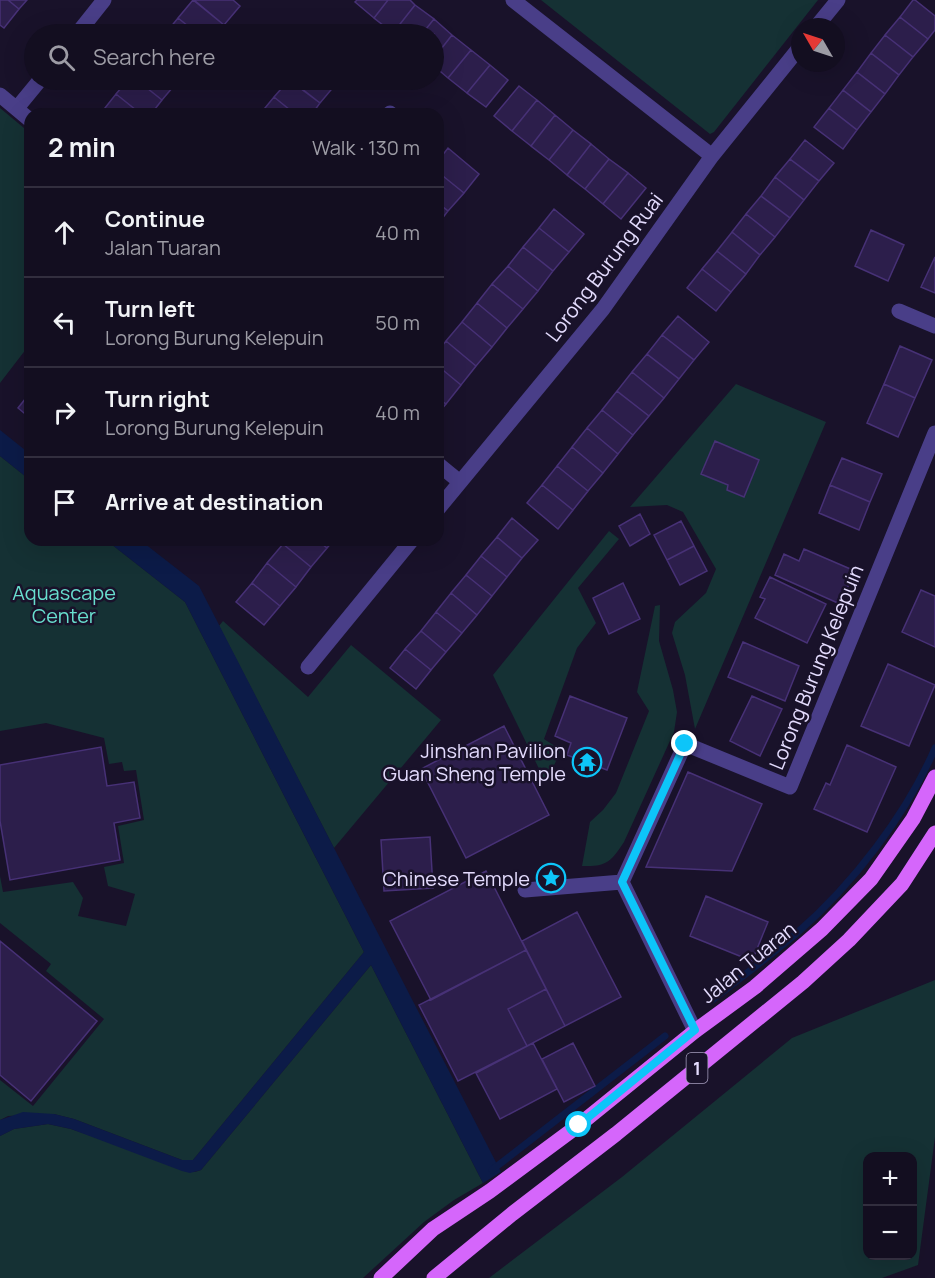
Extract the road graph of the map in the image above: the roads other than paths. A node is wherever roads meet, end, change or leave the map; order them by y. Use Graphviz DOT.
graph roads {
  1 [pos="104,0"];
  2 [pos="513,0"];
  3 [pos="838,0"];
  4 [pos="823,18"];
  5 [pos="84,24"];
  6 [pos="791,58"];
  7 [pos="32,90"];
  8 [pos="0,95"];
  9 [pos="17,108"];
  10 [pos="24,114"];
  11 [pos="712,156"];
  12 [pos="899,311"];
  13 [pos="935,326"];
  14 [pos="935,433"];
  15 [pos="444,469"];
  16 [pos="460,482"];
  17 [pos="444,502"];
  18 [pos="407,546"];
  19 [pos="308,667"];
  20 [pos="935,777"];
  21 [pos="935,833"];
  22 [pos="622,882"];
  23 [pos="525,891"];
  24 [pos="695,1030"];
  25 [pos="381,1278"];
  26 [pos="434,1278"];
  1 -- 5 [label="street"];
  2 -- 11 [label="street"];
  3 -- 4 [label="street"];
  6 -- 11 [label="street, Lorong Burung Ruai"];
  7 -- 9 [label="street"];
  8 -- 9 [label="street"];
  9 -- 10 [label="street"];
  11 -- 16 [label="street, Lorong Burung Ruai"];
  12 -- 13 [label="street"];
  14 -- 22 [label="street, Lorong Burung Kelepuin"];
  15 -- 16 [label="street"];
  16 -- 17 [label="street, Lorong Burung Ruai"];
  18 -- 19 [label="street"];
  20 -- 24 [label="main road, Jalan Tuaran / 1"];
  21 -- 26 [label="main road, 1"];
  22 -- 23 [label="street"];
  22 -- 24 [label="street"];
  24 -- 25 [label="main road, Jalan Tuaran / 1"];
}
